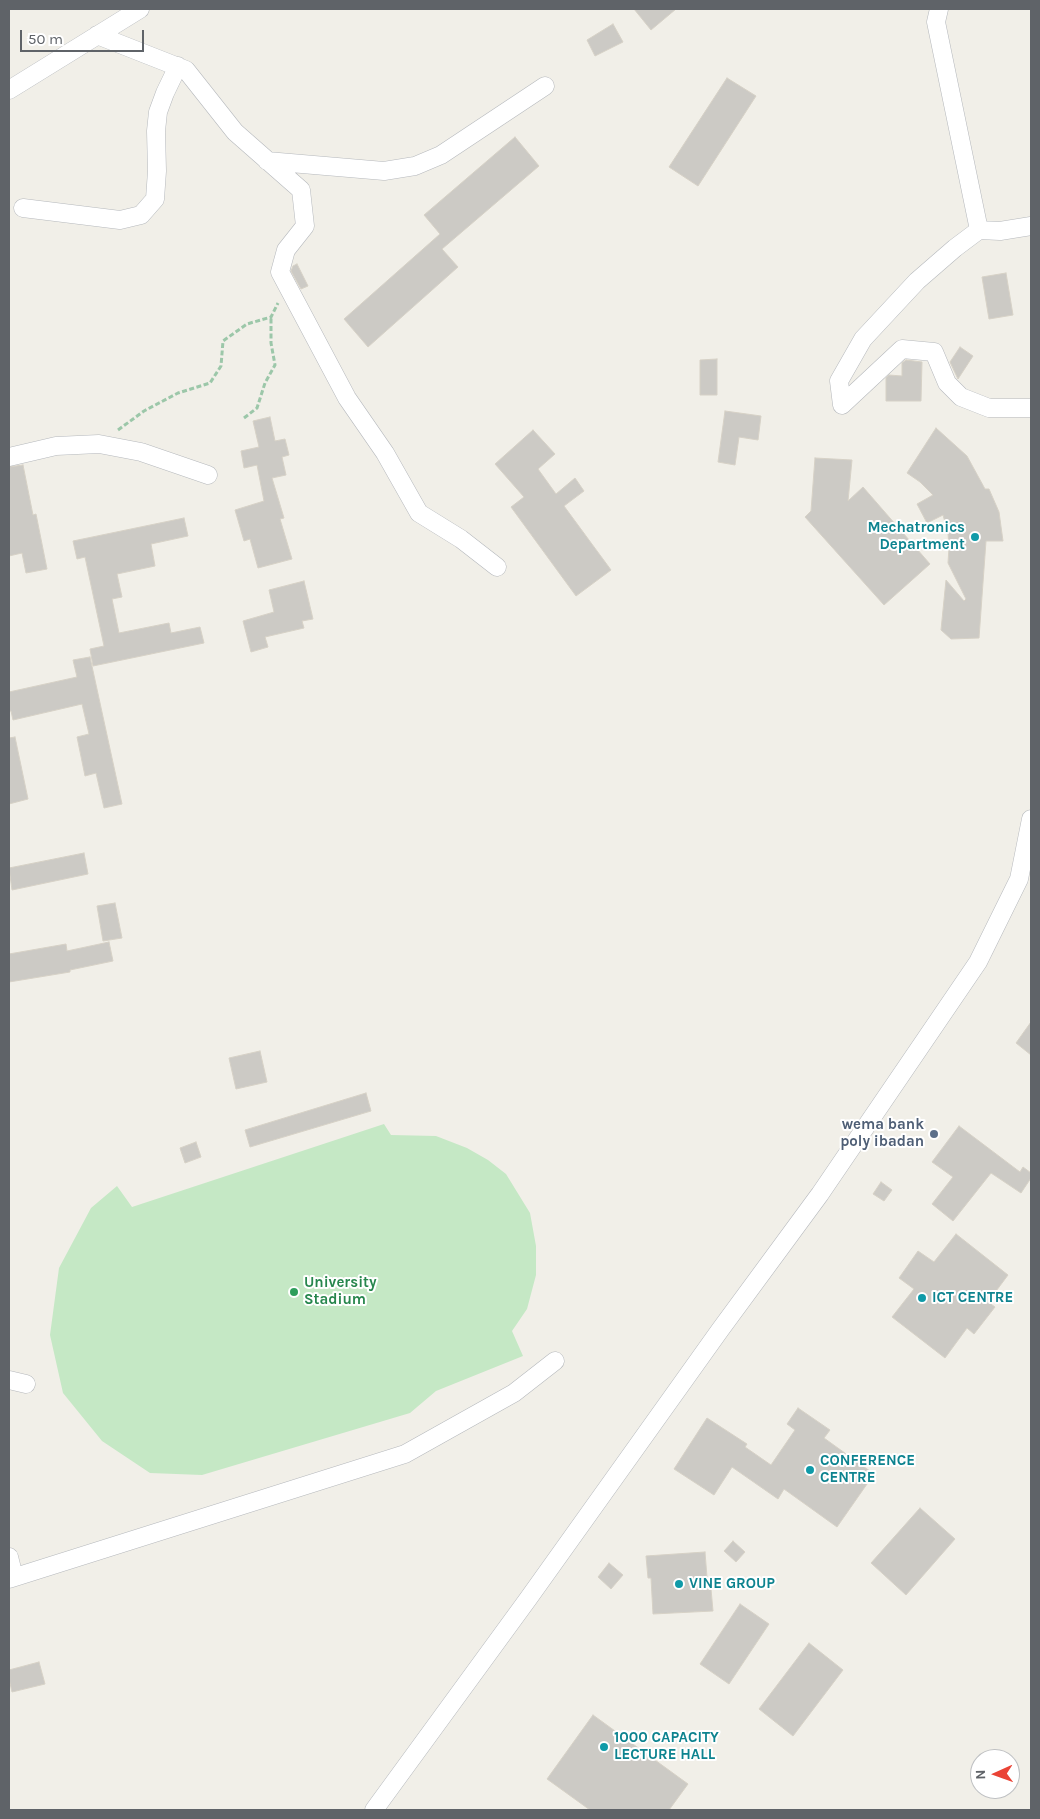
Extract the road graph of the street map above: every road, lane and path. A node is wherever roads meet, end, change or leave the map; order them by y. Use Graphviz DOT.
graph roads {
  1 [pos="140,9"];
  2 [pos="939,9"];
  3 [pos="97,35"];
  4 [pos="178,66"];
  5 [pos="545,86"];
  6 [pos="9,90"];
  7 [pos="268,161"];
  8 [pos="23,208"];
  9 [pos="1031,226"];
  10 [pos="979,230"];
  11 [pos="280,272"];
  12 [pos="271,317"];
  13 [pos="1031,408"];
  14 [pos="244,418"];
  15 [pos="99,444"];
  16 [pos="9,457"];
  17 [pos="208,475"];
  18 [pos="497,567"];
  19 [pos="1031,819"];
  20 [pos="555,1361"];
  21 [pos="9,1380"];
  22 [pos="26,1384"];
  23 [pos="9,1557"];
  24 [pos="11,1578"];
  25 [pos="374,1810"];
  1 -- 3 [label="street"];
  2 -- 10 [label="street"];
  3 -- 4 [label="street"];
  3 -- 6 [label="street"];
  4 -- 7 [label="street"];
  4 -- 8 [label="street"];
  5 -- 7 [label="street"];
  7 -- 11 [label="street"];
  9 -- 10 [label="street"];
  10 -- 13 [label="street"];
  11 -- 12 [label="path"];
  11 -- 18 [label="street"];
  12 -- 14 [label="path"];
  12 -- 15 [label="path"];
  15 -- 16 [label="street"];
  15 -- 17 [label="street"];
  19 -- 25 [label="street"];
  20 -- 24 [label="street"];
  21 -- 22 [label="street"];
  23 -- 24 [label="street"];
}
